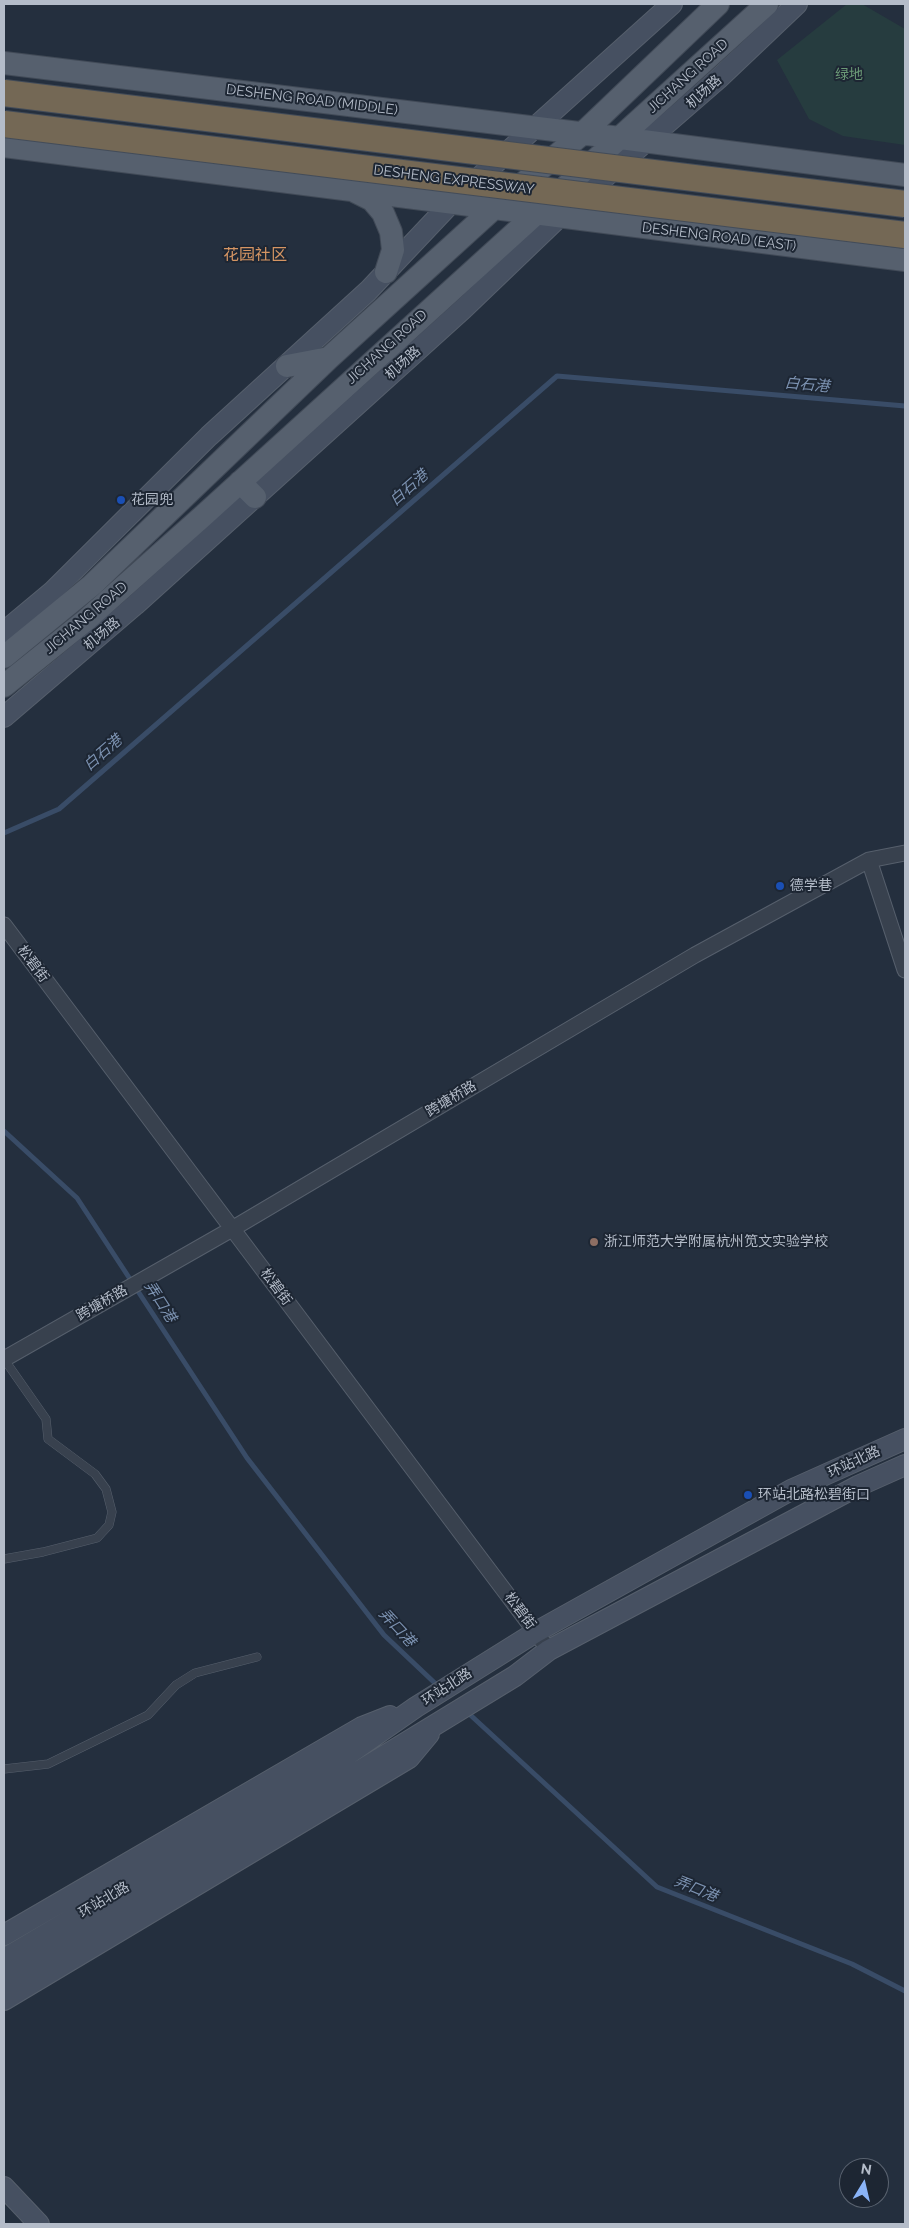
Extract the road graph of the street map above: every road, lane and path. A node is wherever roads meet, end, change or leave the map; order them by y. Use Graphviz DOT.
graph roads {
  1 [pos="672,4"];
  2 [pos="718,4"];
  3 [pos="767,4"];
  4 [pos="797,4"];
  5 [pos="4,63"];
  6 [pos="4,93"];
  7 [pos="4,124"];
  8 [pos="536,128"];
  9 [pos="583,133"];
  10 [pos="620,138"];
  11 [pos="648,141"];
  12 [pos="4,146"];
  13 [pos="905,175"];
  14 [pos="348,189"];
  15 [pos="452,202"];
  16 [pos="905,204"];
  17 [pos="494,208"];
  18 [pos="534,214"];
  19 [pos="559,217"];
  20 [pos="905,235"];
  21 [pos="905,260"];
  22 [pos="386,272"];
  23 [pos="330,357"];
  24 [pos="287,366"];
  25 [pos="247,490"];
  26 [pos="4,632"];
  27 [pos="4,657"];
  28 [pos="4,686"];
  29 [pos="4,717"];
  30 [pos="905,853"];
  31 [pos="869,860"];
  32 [pos="4,925"];
  33 [pos="905,970"];
  34 [pos="232,1229"];
  35 [pos="4,1359"];
  36 [pos="905,1439"];
  37 [pos="905,1465"];
  38 [pos="4,1559"];
  39 [pos="536,1632"];
  40 [pos="549,1650"];
  41 [pos="257,1657"];
  42 [pos="416,1707"];
  43 [pos="438,1722"];
  44 [pos="4,1769"];
  45 [pos="4,1936"];
  46 [pos="4,1959"];
  47 [pos="4,1979"];
  48 [pos="4,2000"];
  49 [pos="4,2187"];
  50 [pos="40,2224"];
  1 -- 8 [label="main road"];
  2 -- 9 [label="main road"];
  3 -- 10 [label="main road, JICHANG ROAD"];
  4 -- 11 [label="main road, 机场路"];
  5 -- 8 [label="main road, DESHENG ROAD (MIDDLE)"];
  6 -- 16 [label="highway, bridge"];
  7 -- 20 [label="highway, DESHENG EXPRESSWAY, bridge"];
  8 -- 9 [label="main road, DESHENG ROAD (MIDDLE)"];
  8 -- 15 [label="main road"];
  9 -- 10 [label="main road, DESHENG ROAD (MIDDLE)"];
  9 -- 17 [label="main road"];
  10 -- 11 [label="main road"];
  10 -- 18 [label="main road, JICHANG ROAD"];
  11 -- 13 [label="main road"];
  11 -- 19 [label="main road, 机场路"];
  12 -- 14 [label="main road"];
  14 -- 15 [label="main road"];
  14 -- 22 [label="main road"];
  15 -- 17 [label="main road"];
  15 -- 22 [label="main road"];
  17 -- 18 [label="main road"];
  17 -- 23 [label="main road"];
  18 -- 19 [label="main road, DESHENG ROAD (EAST)"];
  18 -- 25 [label="main road, JICHANG ROAD"];
  19 -- 21 [label="main road, DESHENG ROAD (EAST)"];
  19 -- 25 [label="main road, 机场路"];
  22 -- 24 [label="main road"];
  23 -- 24 [label="main road"];
  23 -- 27 [label="main road"];
  24 -- 26 [label="main road"];
  25 -- 28 [label="main road, JICHANG ROAD"];
  25 -- 29 [label="main road, 机场路"];
  30 -- 31 [label="street, 跨塘桥路"];
  31 -- 33 [label="street"];
  31 -- 34 [label="street, 跨塘桥路"];
  32 -- 34 [label="street, 松碧街"];
  34 -- 35 [label="street, 跨塘桥路"];
  34 -- 39 [label="street, 松碧街"];
  35 -- 38 [label="lane"];
  36 -- 39 [label="main road, 环站北路"];
  37 -- 40 [label="main road, 环站北路"];
  39 -- 40 [label="street, 松碧街"];
  39 -- 42 [label="main road, 环站北路"];
  40 -- 43 [label="main road, 环站北路"];
  41 -- 44 [label="lane"];
  42 -- 45 [label="main road"];
  42 -- 46 [label="main road, 环站北路"];
  43 -- 47 [label="main road, 环站北路"];
  43 -- 48 [label="main road"];
  49 -- 50 [label="main road"];
}
